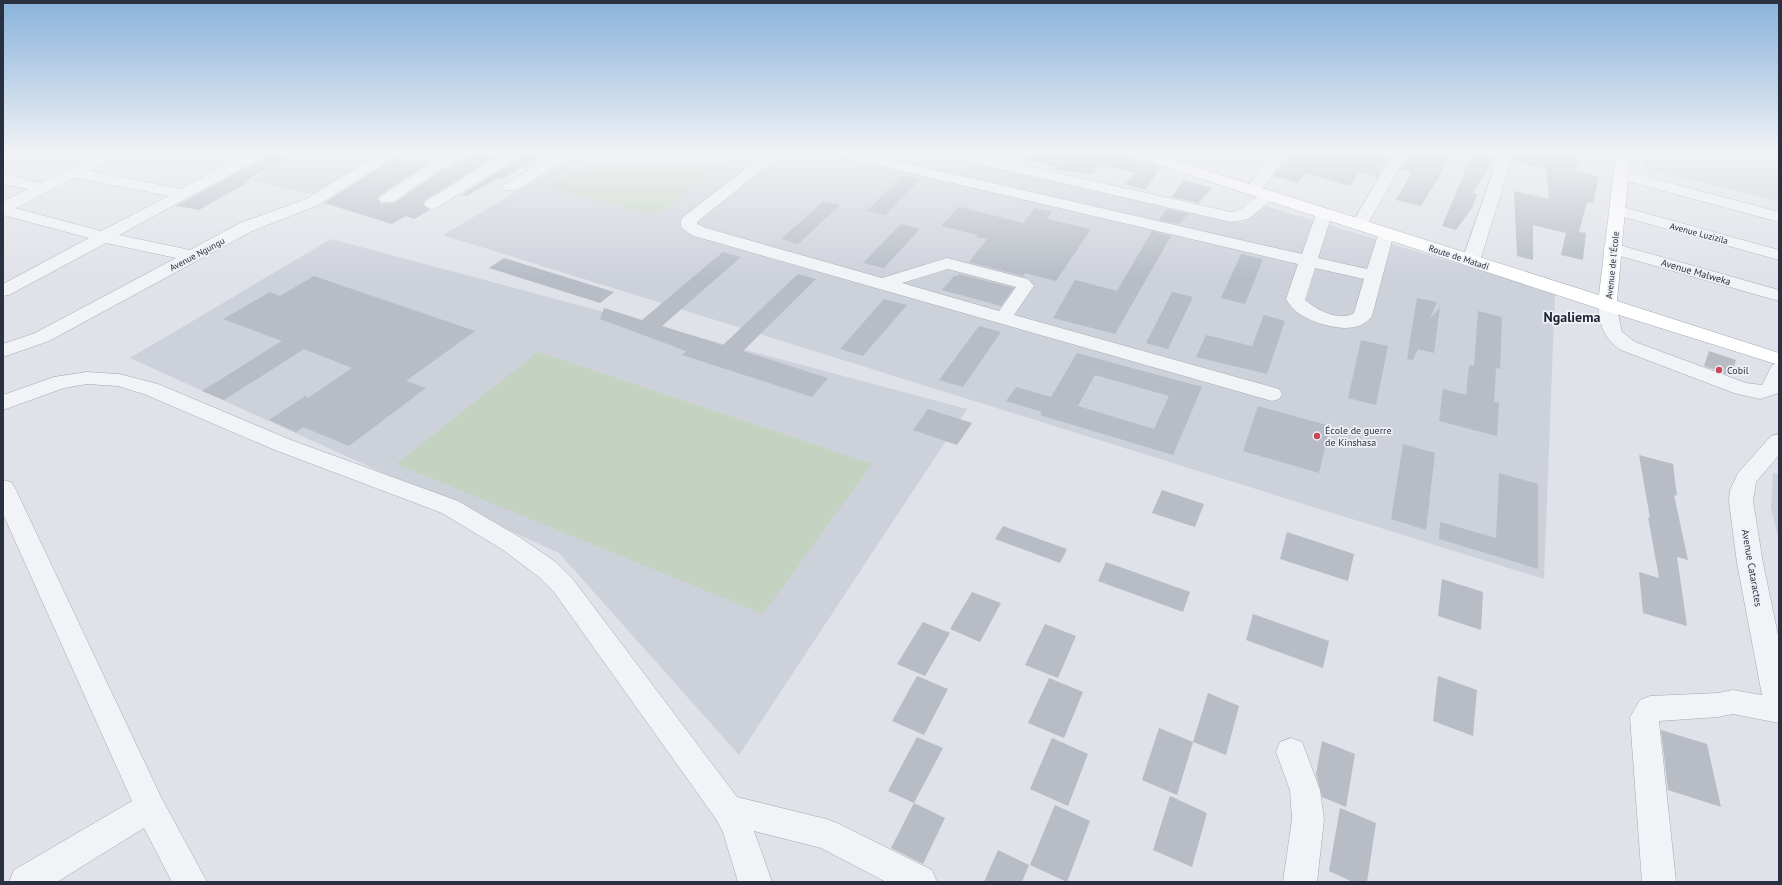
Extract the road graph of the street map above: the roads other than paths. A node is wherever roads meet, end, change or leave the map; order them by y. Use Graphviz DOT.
graph roads {
  1 [pos="29,195"];
  2 [pos="182,195"];
  3 [pos="324,195"];
  4 [pos="393,195"];
  5 [pos="446,195"];
  6 [pos="719,195"];
  7 [pos="1024,195"];
  8 [pos="1135,195"];
  9 [pos="1258,195"];
  10 [pos="1267,195"];
  11 [pos="1376,195"];
  12 [pos="1492,195"];
  13 [pos="1619,195"];
  14 [pos="1697,195"];
  15 [pos="387,199"];
  16 [pos="432,204"];
  17 [pos="4,208"];
  18 [pos="1619,211"];
  19 [pos="1324,214"];
  20 [pos="1779,217"];
  21 [pos="1359,225"];
  22 [pos="1386,233"];
  23 [pos="103,237"];
  24 [pos="1612,248"];
  25 [pos="1779,255"];
  26 [pos="193,256"];
  27 [pos="1308,261"];
  28 [pos="1471,261"];
  29 [pos="1374,276"];
  30 [pos="8,284"];
  31 [pos="882,284"];
  32 [pos="1779,296"];
  33 [pos="1607,305"];
  34 [pos="1003,318"];
  35 [pos="3,335"];
  36 [pos="3,338"];
  37 [pos="3,351"];
  38 [pos="1779,359"];
  39 [pos="1779,369"];
  40 [pos="1272,394"];
  41 [pos="3,403"];
  42 [pos="1779,441"];
  43 [pos="3,488"];
  44 [pos="1779,707"];
  45 [pos="1779,710"];
  46 [pos="1291,752"];
  47 [pos="150,807"];
  48 [pos="728,809"];
  49 [pos="26,882"];
  50 [pos="190,882"];
  51 [pos="755,882"];
  52 [pos="920,882"];
  53 [pos="1300,882"];
  54 [pos="1659,882"];
  1 -- 17 [label="street"];
  2 -- 23 [label="street"];
  3 -- 26 [label="street, Avenue Ngungu"];
  4 -- 15 [label="street"];
  5 -- 16 [label="street"];
  6 -- 31 [label="street"];
  7 -- 27 [label="street"];
  8 -- 9 [label="street"];
  10 -- 19 [label="main road, Route de Matadi"];
  11 -- 21 [label="street"];
  12 -- 28 [label="street"];
  13 -- 18 [label="main road, Avenue de l'École"];
  14 -- 20 [label="street"];
  17 -- 23 [label="street"];
  18 -- 24 [label="main road, Avenue de l'École"];
  18 -- 25 [label="street, Avenue Luzizila"];
  19 -- 21 [label="main road, Route de Matadi"];
  19 -- 27 [label="street"];
  21 -- 22 [label="main road, Route de Matadi"];
  22 -- 28 [label="main road, Route de Matadi"];
  22 -- 29 [label="street"];
  23 -- 26 [label="street"];
  23 -- 30 [label="street"];
  24 -- 32 [label="street, Avenue Malweka"];
  24 -- 33 [label="main road, Avenue de l'École"];
  26 -- 37 [label="street, Avenue Ngungu"];
  27 -- 29 [label="street"];
  27 -- 29 [label="street"];
  28 -- 33 [label="main road, Route de Matadi"];
  31 -- 34 [label="street"];
  31 -- 34 [label="street"];
  33 -- 38 [label="main road, Route de Matadi"];
  33 -- 39 [label="street"];
  34 -- 40 [label="street"];
  35 -- 36 [label="street"];
  41 -- 48 [label="street"];
  42 -- 44 [label="street, Avenue Cataractes"];
  43 -- 47 [label="street"];
  45 -- 54 [label="street"];
  46 -- 53 [label="street"];
  47 -- 49 [label="street"];
  47 -- 50 [label="street"];
  48 -- 51 [label="street"];
  48 -- 52 [label="street"];
}
